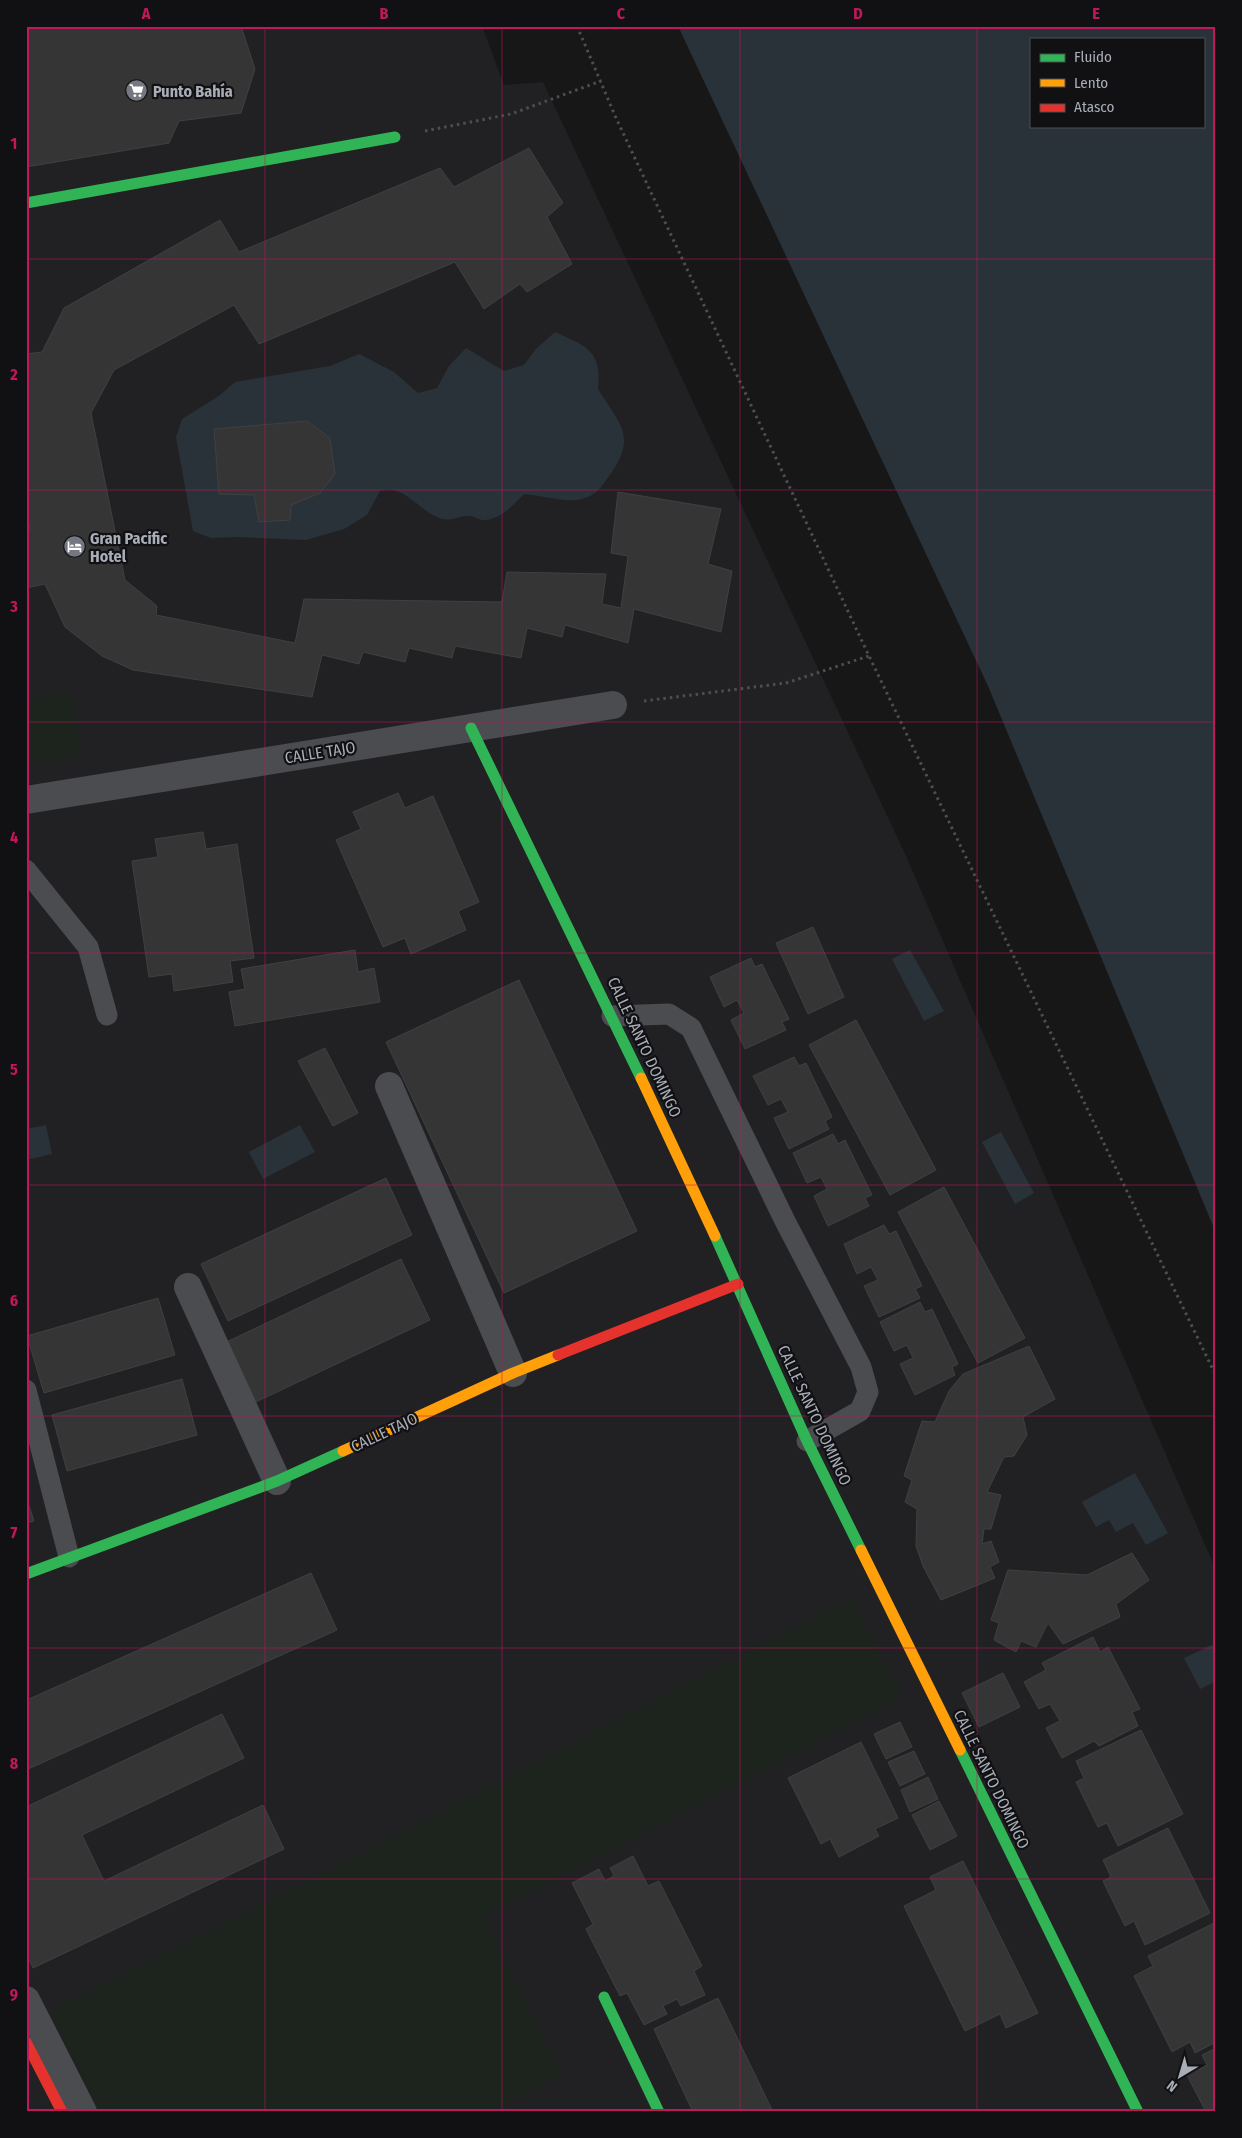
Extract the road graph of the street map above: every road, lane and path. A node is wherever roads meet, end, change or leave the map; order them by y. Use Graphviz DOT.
graph roads {
  1 [pos="577,26"];
  2 [pos="601,82"];
  3 [pos="395,137"];
  4 [pos="26,203"];
  5 [pos="869,656"];
  6 [pos="614,705"];
  7 [pos="471,728"];
  8 [pos="26,800"];
  9 [pos="26,870"];
  10 [pos="107,1015"];
  11 [pos="612,1016"];
  12 [pos="389,1086"];
  13 [pos="738,1284"];
  14 [pos="188,1287"];
  15 [pos="513,1373"];
  16 [pos="1216,1376"];
  17 [pos="26,1390"];
  18 [pos="807,1441"];
  19 [pos="277,1482"];
  20 [pos="69,1557"];
  21 [pos="26,1574"];
  22 [pos="604,1996"];
  23 [pos="26,2000"];
  24 [pos="26,2042"];
  25 [pos="62,2112"];
  26 [pos="82,2112"];
  27 [pos="658,2112"];
  28 [pos="1138,2112"];
  1 -- 2 [label="path"];
  2 -- 3 [label="path"];
  2 -- 5 [label="path"];
  3 -- 4 [label="street"];
  5 -- 6 [label="path"];
  5 -- 16 [label="path"];
  6 -- 7 [label="street, CALLE TAJO"];
  7 -- 8 [label="street, CALLE TAJO"];
  7 -- 11 [label="street, CALLE SANTO DOMINGO"];
  9 -- 10 [label="lane"];
  11 -- 13 [label="street, CALLE SANTO DOMINGO"];
  11 -- 18 [label="lane"];
  12 -- 15 [label="street"];
  13 -- 15 [label="street, CALLE TAJO"];
  13 -- 18 [label="street, CALLE SANTO DOMINGO"];
  14 -- 19 [label="street"];
  15 -- 19 [label="street, CALLE TAJO"];
  17 -- 20 [label="lane"];
  18 -- 28 [label="street, CALLE SANTO DOMINGO"];
  19 -- 20 [label="street, CALLE TAJO"];
  20 -- 21 [label="street, CALLE TAJO"];
  22 -- 27 [label="street"];
  23 -- 26 [label="street"];
  24 -- 25 [label="street"];
}
